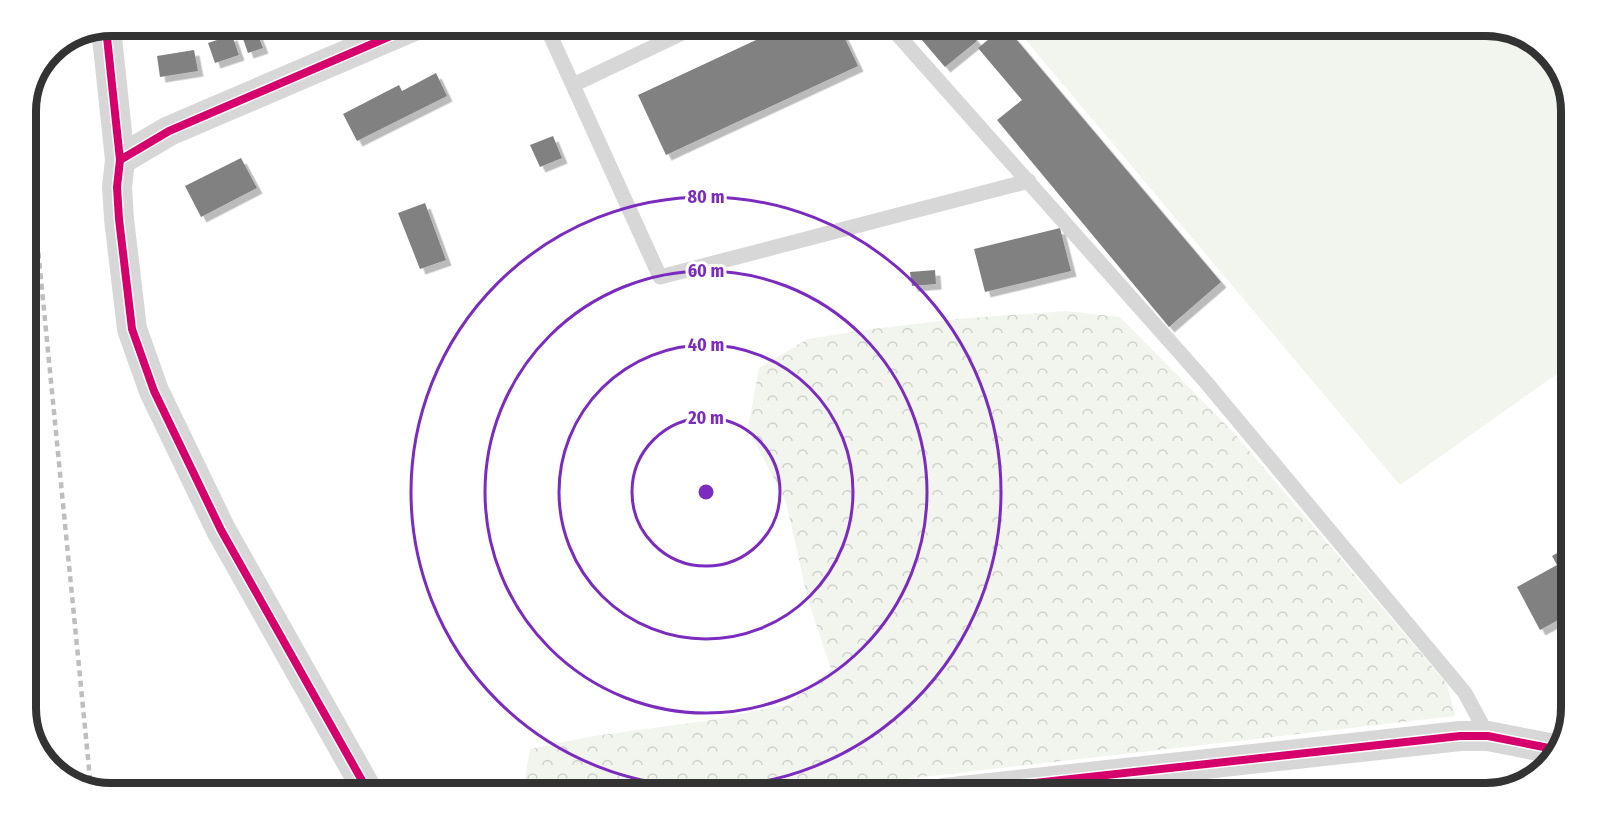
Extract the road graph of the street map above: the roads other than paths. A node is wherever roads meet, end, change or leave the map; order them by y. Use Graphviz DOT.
graph roads {
  1 [pos="106,36"];
  2 [pos="391,36"];
  3 [pos="551,36"];
  4 [pos="676,36"];
  5 [pos="899,36"];
  6 [pos="573,85"];
  7 [pos="120,160"];
  8 [pos="1029,181"];
  9 [pos="1488,736"];
  10 [pos="1549,748"];
  11 [pos="363,783"];
  12 [pos="1042,783"];
  1 -- 7 [label="street"];
  2 -- 7 [label="street"];
  3 -- 6 [label="lane"];
  4 -- 6 [label="lane"];
  5 -- 8 [label="lane"];
  6 -- 8 [label="lane"];
  7 -- 11 [label="street"];
  8 -- 9 [label="lane"];
  9 -- 10 [label="street"];
  9 -- 12 [label="street"];
}
